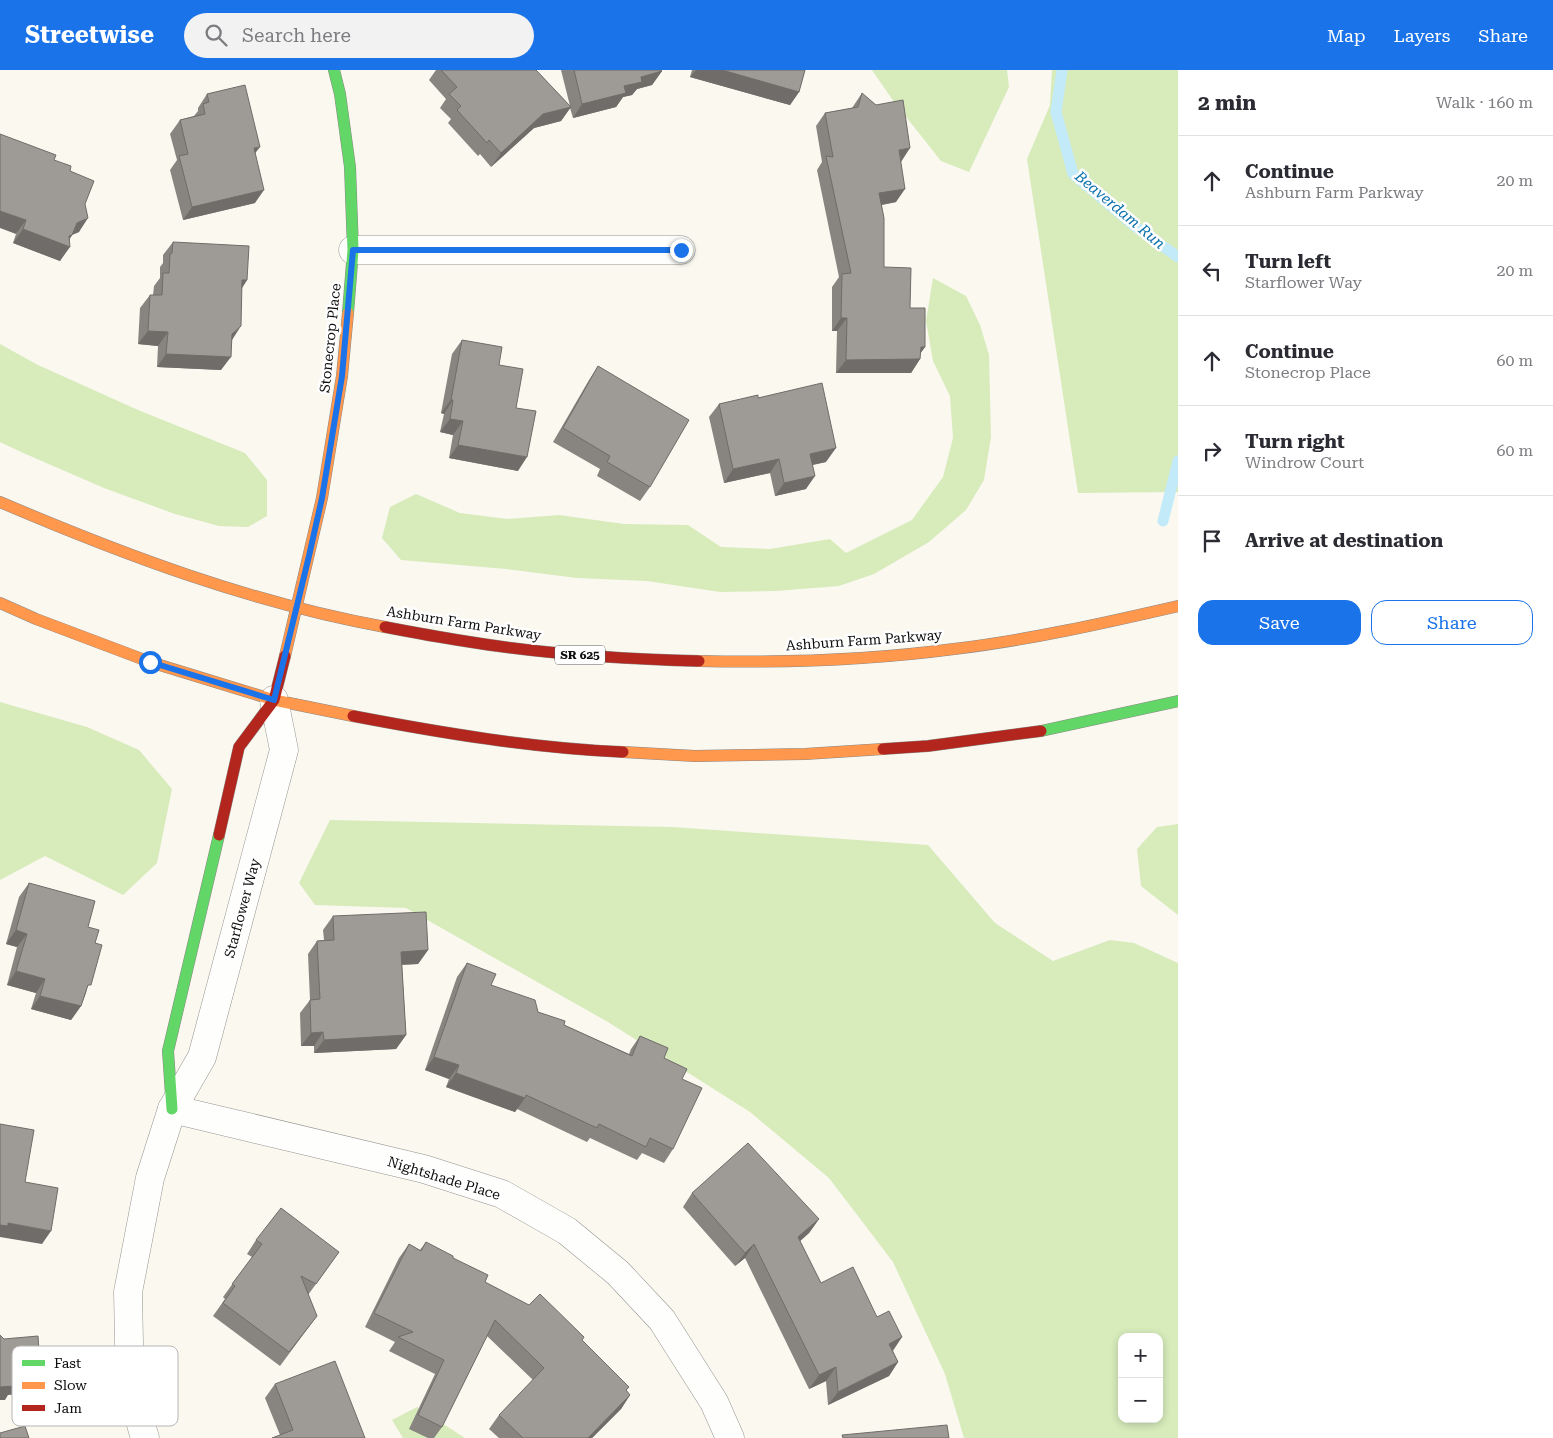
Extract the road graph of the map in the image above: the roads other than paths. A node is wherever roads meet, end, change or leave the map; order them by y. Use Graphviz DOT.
graph roads {
  1 [pos="334,70"];
  2 [pos="353,250"];
  3 [pos="681,250"];
  4 [pos="0,502"];
  5 [pos="0,603"];
  6 [pos="1178,606"];
  7 [pos="297,607"];
  8 [pos="274,700"];
  9 [pos="1178,702"];
  10 [pos="172,1109"];
  11 [pos="129,1346"];
  12 [pos="730,1438"];
  1 -- 2 [label="main road, Stonecrop Place"];
  2 -- 3 [label="street"];
  2 -- 7 [label="main road, Stonecrop Place"];
  4 -- 7 [label="main road, Ashburn Farm Parkway / SR 625"];
  5 -- 8 [label="main road"];
  6 -- 7 [label="main road, Ashburn Farm Parkway / SR 625"];
  7 -- 8 [label="main road, Starflower Way"];
  8 -- 9 [label="main road"];
  8 -- 10 [label="street, Starflower Way"];
  8 -- 10 [label="main road, Starflower Way"];
  10 -- 11 [label="street, Starflower Way"];
  10 -- 12 [label="street, Nightshade Place"];
}
